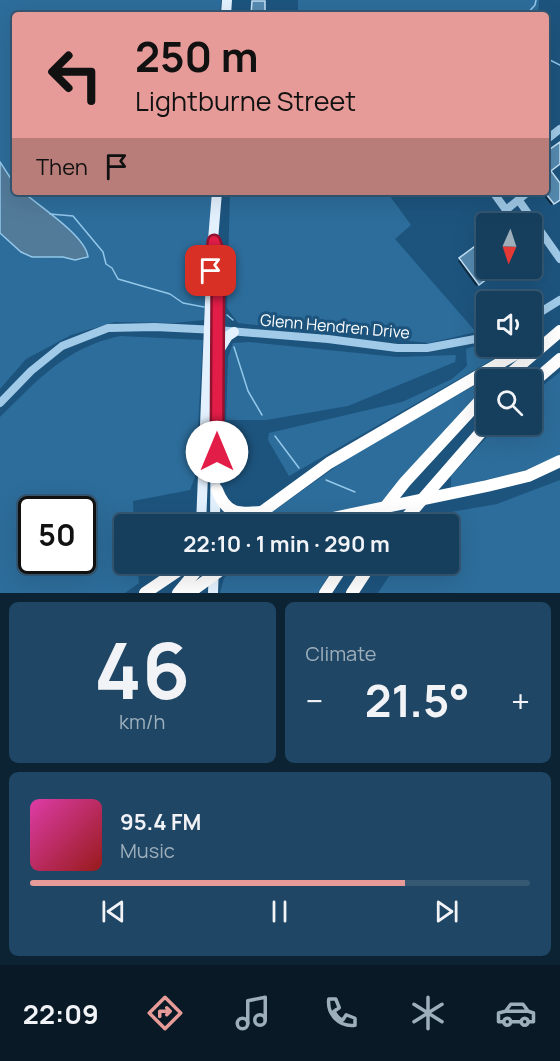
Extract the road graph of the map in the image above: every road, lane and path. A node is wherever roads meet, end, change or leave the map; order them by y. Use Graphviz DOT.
graph roads {
  1 [pos="217,195"];
  2 [pos="495,195"];
  3 [pos="525,195"];
  4 [pos="519,202"];
  5 [pos="560,259"];
  6 [pos="560,300"];
  7 [pos="542,311"];
  8 [pos="212,330"];
  9 [pos="560,330"];
  10 [pos="234,332"];
  11 [pos="476,339"];
  12 [pos="542,340"];
  13 [pos="217,354"];
  14 [pos="511,357"];
  15 [pos="560,359"];
  16 [pos="516,369"];
  17 [pos="542,375"];
  18 [pos="0,403"];
  19 [pos="476,405"];
  20 [pos="478,435"];
  21 [pos="560,461"];
  22 [pos="217,490"];
  23 [pos="262,512"];
  24 [pos="202,514"];
  25 [pos="216,514"];
  26 [pos="259,514"];
  27 [pos="352,514"];
  28 [pos="379,514"];
  29 [pos="408,514"];
  30 [pos="180,574"];
  31 [pos="191,574"];
  32 [pos="196,574"];
  33 [pos="208,574"];
  34 [pos="214,574"];
  35 [pos="337,574"];
  36 [pos="364,574"];
  37 [pos="195,590"];
  38 [pos="145,593"];
  39 [pos="178,593"];
  40 [pos="213,593"];
  41 [pos="325,593"];
  42 [pos="352,593"];
  1 -- 8 [label="main road"];
  2 -- 4 [label="street"];
  3 -- 4 [label="street"];
  4 -- 5 [label="street"];
  6 -- 7 [label="street"];
  8 -- 10 [label="street, Glenn Hendren Drive"];
  8 -- 13 [label="main road"];
  8 -- 18 [label="street, Glenn Hendren Drive"];
  8 -- 24 [label="main road"];
  9 -- 12 [label="highway"];
  9 -- 16 [label="highway"];
  10 -- 11 [label="street, Glenn Hendren Drive"];
  10 -- 13 [label="main road"];
  13 -- 22 [label="main road"];
  14 -- 23 [label="highway"];
  15 -- 17 [label="highway"];
  19 -- 28 [label="highway"];
  20 -- 29 [label="highway"];
  21 -- 27 [label="highway"];
  22 -- 23 [label="highway"];
  22 -- 25 [label="main road"];
  23 -- 26 [label="highway"];
  30 -- 38 [label="highway"];
  31 -- 39 [label="highway"];
  32 -- 37 [label="main road"];
  33 -- 37 [label="highway"];
  34 -- 40 [label="main road"];
  35 -- 41 [label="highway"];
  36 -- 42 [label="highway"];
}
